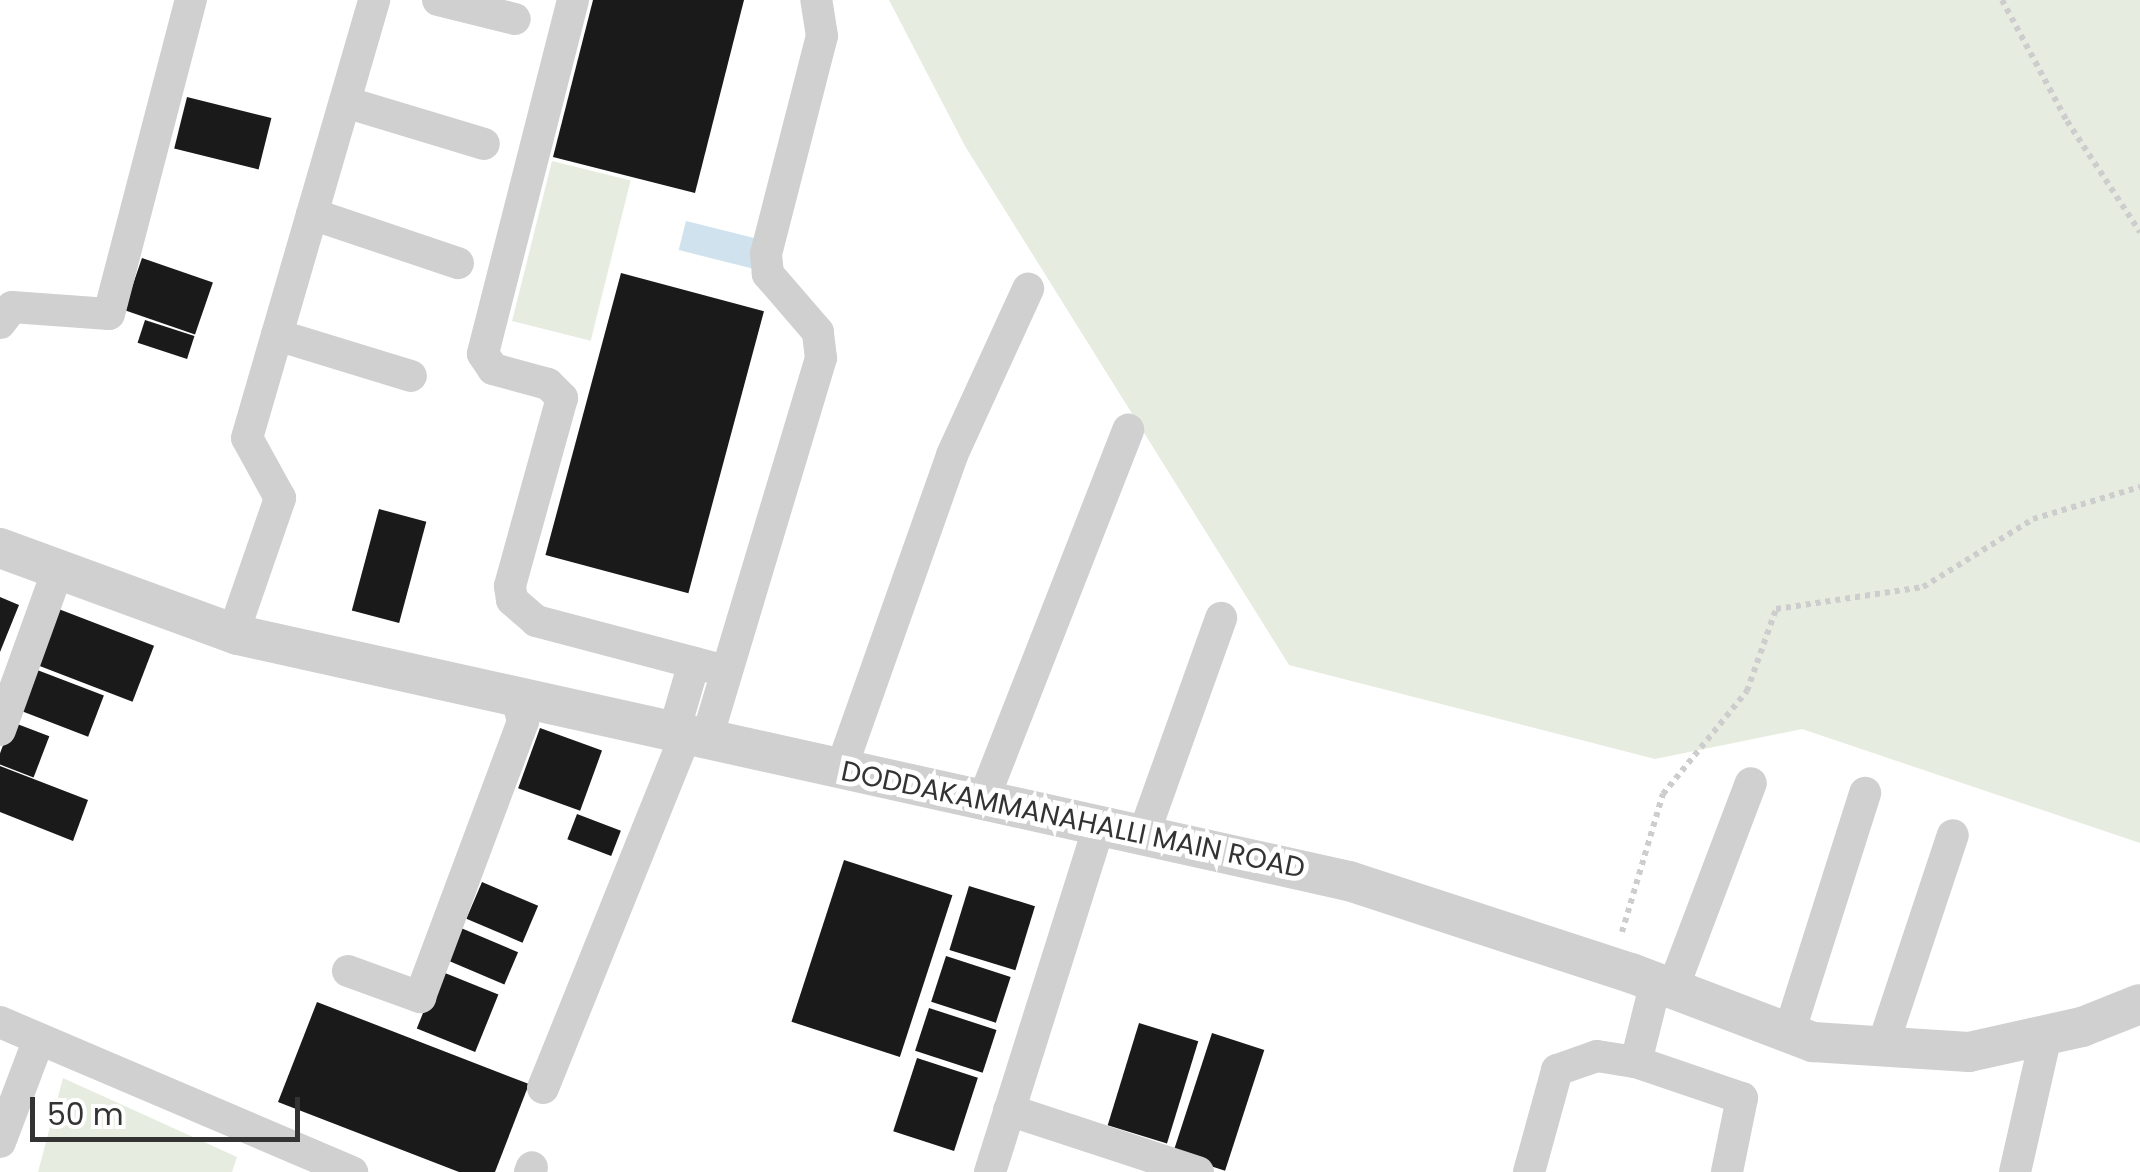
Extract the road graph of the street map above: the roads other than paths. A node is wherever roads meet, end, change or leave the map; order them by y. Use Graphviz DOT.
graph roads {
  1 [pos="191,0"];
  2 [pos="374,0"];
  3 [pos="438,0"];
  4 [pos="573,0"];
  5 [pos="816,0"];
  6 [pos="515,19"];
  7 [pos="345,102"];
  8 [pos="484,144"];
  9 [pos="312,214"];
  10 [pos="458,262"];
  11 [pos="1028,289"];
  12 [pos="0,323"];
  13 [pos="277,335"];
  14 [pos="410,376"];
  15 [pos="1128,430"];
  16 [pos="0,548"];
  17 [pos="58,570"];
  18 [pos="1221,618"];
  19 [pos="234,634"];
  20 [pos="710,667"];
  21 [pos="517,698"];
  22 [pos="0,730"];
  23 [pos="689,735"];
  24 [pos="841,769"];
  25 [pos="1751,783"];
  26 [pos="1865,793"];
  27 [pos="982,802"];
  28 [pos="1098,830"];
  29 [pos="1954,835"];
  30 [pos="1142,839"];
  31 [pos="348,971"];
  32 [pos="1664,985"];
  33 [pos="2140,1004"];
  34 [pos="0,1022"];
  35 [pos="1789,1033"];
  36 [pos="2046,1034"];
  37 [pos="38,1040"];
  38 [pos="1882,1046"];
  39 [pos="1636,1062"];
  40 [pos="543,1088"];
  41 [pos="1009,1110"];
  42 [pos="0,1142"];
  43 [pos="352,1172"];
  44 [pos="990,1172"];
  45 [pos="1198,1172"];
  46 [pos="1529,1172"];
  47 [pos="1727,1172"];
  48 [pos="2015,1172"];
  1 -- 12 [label="street"];
  2 -- 7 [label="street"];
  3 -- 6 [label="street"];
  4 -- 20 [label="street"];
  5 -- 20 [label="street"];
  7 -- 8 [label="street"];
  7 -- 9 [label="street"];
  9 -- 10 [label="street"];
  9 -- 13 [label="street"];
  11 -- 24 [label="street"];
  13 -- 14 [label="street"];
  13 -- 19 [label="street"];
  15 -- 27 [label="street"];
  16 -- 17 [label="street, DODDAKAMMANAHALLI MAIN ROAD"];
  17 -- 19 [label="street, DODDAKAMMANAHALLI MAIN ROAD"];
  17 -- 22 [label="street"];
  18 -- 30 [label="street"];
  19 -- 21 [label="street, DODDAKAMMANAHALLI MAIN ROAD"];
  20 -- 23 [label="street"];
  21 -- 23 [label="street, DODDAKAMMANAHALLI MAIN ROAD"];
  21 -- 31 [label="street"];
  23 -- 24 [label="street, DODDAKAMMANAHALLI MAIN ROAD"];
  23 -- 40 [label="street"];
  24 -- 27 [label="street, DODDAKAMMANAHALLI MAIN ROAD"];
  25 -- 32 [label="street"];
  26 -- 35 [label="street"];
  27 -- 28 [label="street, DODDAKAMMANAHALLI MAIN ROAD"];
  28 -- 30 [label="street, DODDAKAMMANAHALLI MAIN ROAD"];
  28 -- 41 [label="street"];
  29 -- 38 [label="street"];
  30 -- 32 [label="street, DODDAKAMMANAHALLI MAIN ROAD"];
  32 -- 35 [label="street, DODDAKAMMANAHALLI MAIN ROAD"];
  32 -- 39 [label="street"];
  33 -- 36 [label="street, DODDAKAMMANAHALLI MAIN ROAD"];
  34 -- 37 [label="street"];
  35 -- 38 [label="street, DODDAKAMMANAHALLI MAIN ROAD"];
  36 -- 38 [label="street, DODDAKAMMANAHALLI MAIN ROAD"];
  36 -- 48 [label="street"];
  37 -- 42 [label="street"];
  37 -- 43 [label="street"];
  39 -- 46 [label="street"];
  39 -- 47 [label="street"];
  41 -- 44 [label="street"];
  41 -- 45 [label="street"];
}
